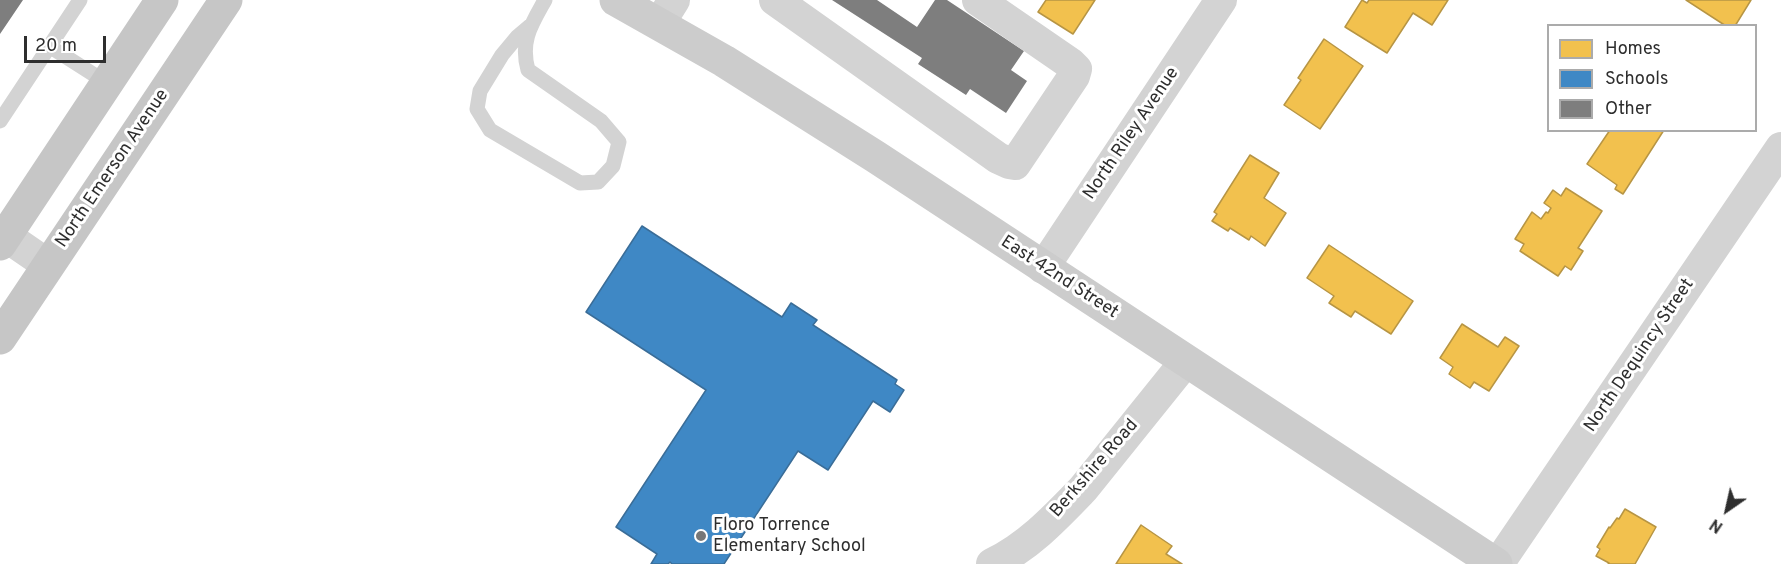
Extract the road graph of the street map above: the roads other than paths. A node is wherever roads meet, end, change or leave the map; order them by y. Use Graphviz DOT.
graph roads {
  1 [pos="80,0"];
  2 [pos="162,0"];
  3 [pos="226,0"];
  4 [pos="545,0"];
  5 [pos="616,0"];
  6 [pos="775,0"];
  7 [pos="978,0"];
  8 [pos="1221,0"];
  9 [pos="666,12"];
  10 [pos="530,26"];
  11 [pos="50,46"];
  12 [pos="107,83"];
  13 [pos="0,121"];
  14 [pos="1781,148"];
  15 [pos="2,237"];
  16 [pos="48,265"];
  17 [pos="1043,268"];
  18 [pos="0,338"];
  19 [pos="1186,361"];
  20 [pos="992,564"];
  21 [pos="1497,564"];
  1 -- 11 [label="lane"];
  2 -- 12 [label="main road"];
  3 -- 16 [label="main road, North Emerson Avenue"];
  4 -- 10 [label="lane"];
  5 -- 9 [label="street, East 42nd Street"];
  6 -- 7 [label="street"];
  8 -- 17 [label="street, North Riley Avenue"];
  9 -- 17 [label="street, East 42nd Street"];
  10 -- 10 [label="lane"];
  11 -- 12 [label="lane"];
  11 -- 13 [label="lane"];
  12 -- 15 [label="main road"];
  14 -- 21 [label="street, North Dequincy Street"];
  15 -- 16 [label="street"];
  16 -- 18 [label="main road, North Emerson Avenue"];
  17 -- 19 [label="street, East 42nd Street"];
  19 -- 20 [label="street, Berkshire Road"];
  19 -- 21 [label="street, East 42nd Street"];
}
